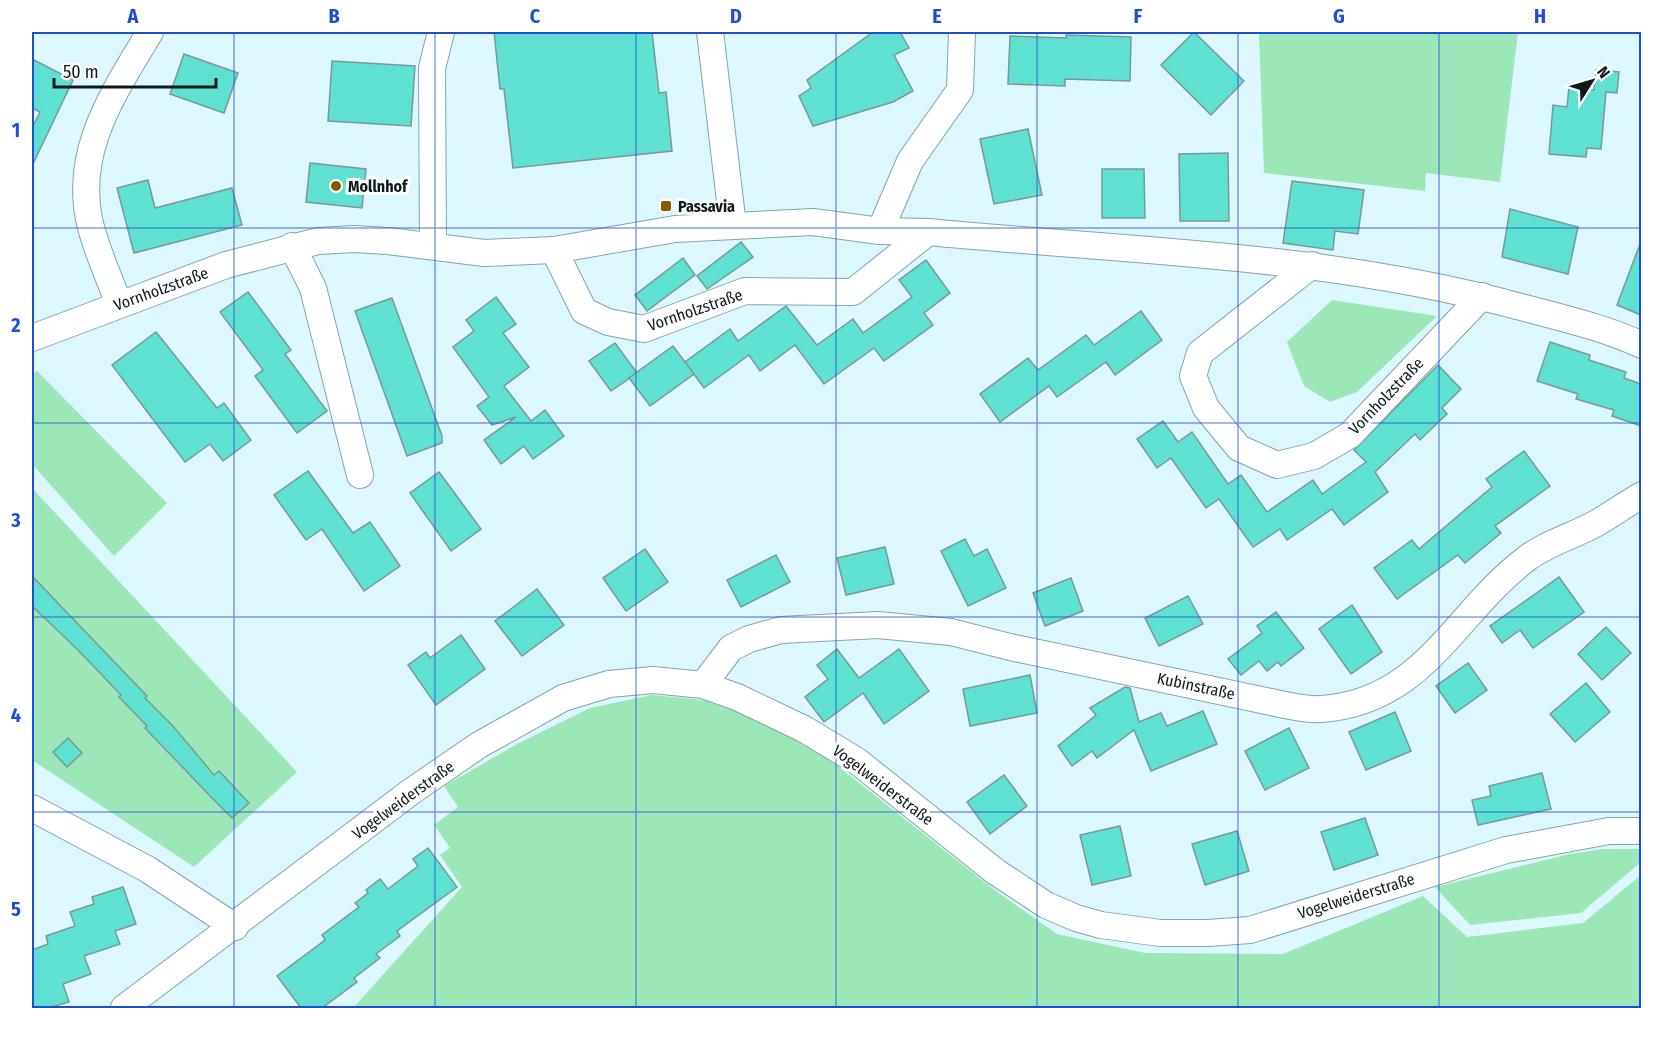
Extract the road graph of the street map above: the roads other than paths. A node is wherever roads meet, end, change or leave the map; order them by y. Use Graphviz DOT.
graph roads {
  1 [pos="150,32"];
  2 [pos="441,32"];
  3 [pos="710,32"];
  4 [pos="962,32"];
  5 [pos="733,226"];
  6 [pos="880,231"];
  7 [pos="928,232"];
  8 [pos="292,246"];
  9 [pos="433,246"];
  10 [pos="554,250"];
  11 [pos="1311,265"];
  12 [pos="1482,296"];
  13 [pos="119,304"];
  14 [pos="32,338"];
  15 [pos="1641,345"];
  16 [pos="360,475"];
  17 [pos="1641,495"];
  18 [pos="703,685"];
  19 [pos="32,808"];
  20 [pos="1641,831"];
  21 [pos="235,927"];
  22 [pos="124,1008"];
  1 -- 13 [label="street"];
  2 -- 9 [label="street"];
  3 -- 5 [label="street"];
  4 -- 6 [label="street"];
  5 -- 6 [label="street, Vornholzstraße"];
  5 -- 10 [label="street, Vornholzstraße"];
  6 -- 7 [label="street, Vornholzstraße"];
  7 -- 10 [label="street, Vornholzstraße"];
  7 -- 11 [label="street, Vornholzstraße"];
  8 -- 9 [label="street, Vornholzstraße"];
  8 -- 13 [label="street, Vornholzstraße"];
  8 -- 16 [label="street"];
  9 -- 10 [label="street, Vornholzstraße"];
  11 -- 12 [label="street, Vornholzstraße"];
  11 -- 12 [label="street, Vornholzstraße"];
  12 -- 15 [label="street, Vornholzstraße"];
  13 -- 14 [label="street, Vornholzstraße"];
  17 -- 18 [label="street, Kubinstraße"];
  18 -- 20 [label="street, Vogelweiderstraße"];
  18 -- 21 [label="street, Vogelweiderstraße"];
  19 -- 21 [label="street"];
  21 -- 22 [label="street, Vogelweiderstraße"];
}
